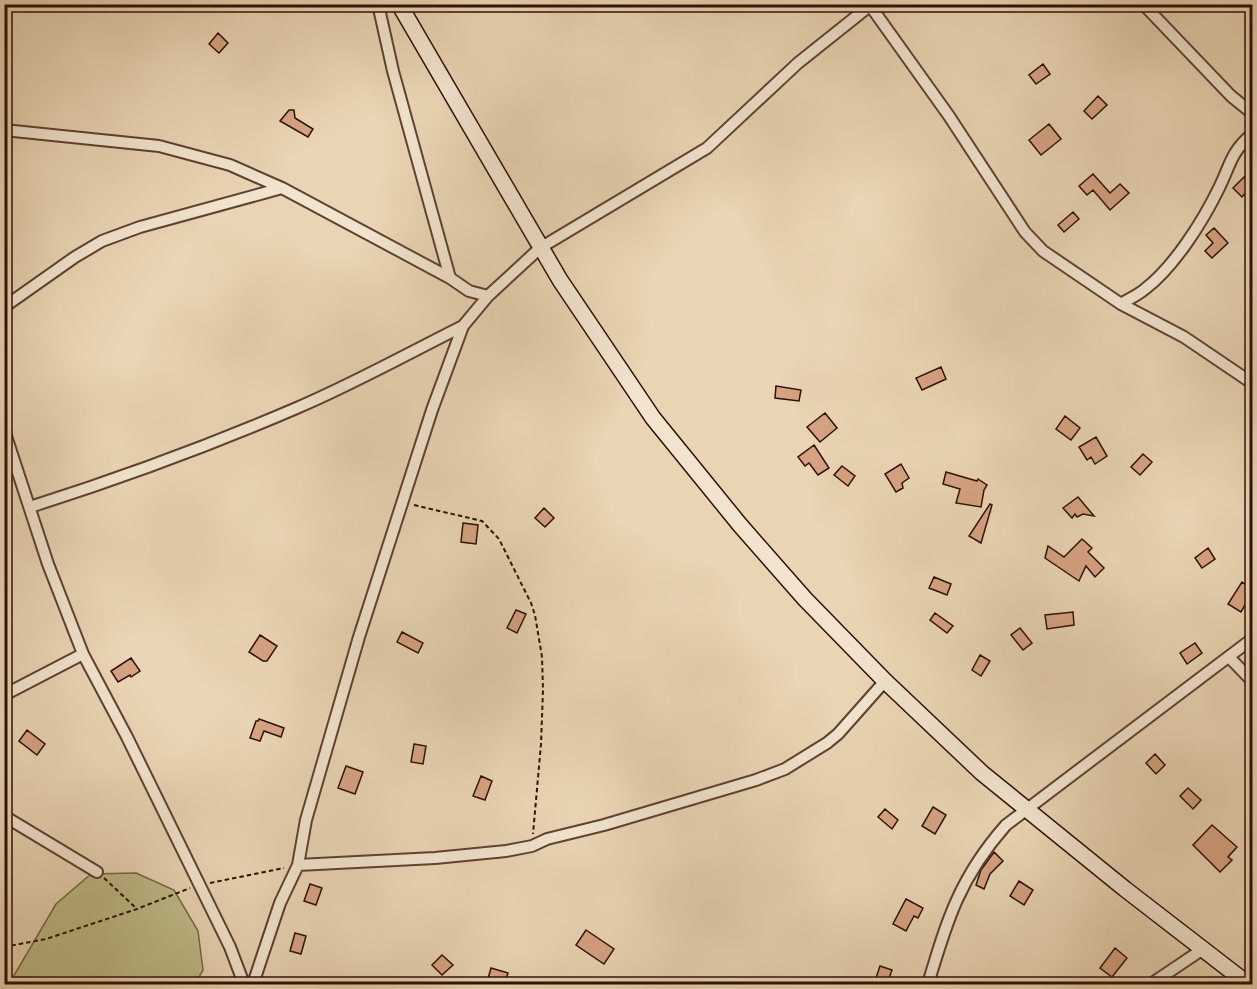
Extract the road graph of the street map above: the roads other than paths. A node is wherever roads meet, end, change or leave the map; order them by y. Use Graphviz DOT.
graph roads {
  1 [pos="378,4"];
  2 [pos="399,4"];
  3 [pos="1143,4"];
  4 [pos="870,5"];
  5 [pos="1252,113"];
  6 [pos="4,130"];
  7 [pos="1252,134"];
  8 [pos="282,188"];
  9 [pos="540,248"];
  10 [pos="450,278"];
  11 [pos="488,296"];
  12 [pos="1121,304"];
  13 [pos="4,307"];
  14 [pos="463,326"];
  15 [pos="1252,383"];
  16 [pos="4,430"];
  17 [pos="30,507"];
  18 [pos="1252,639"];
  19 [pos="83,654"];
  20 [pos="1229,657"];
  21 [pos="885,681"];
  22 [pos="1252,681"];
  23 [pos="4,695"];
  24 [pos="1027,809"];
  25 [pos="4,816"];
  26 [pos="298,865"];
  27 [pos="97,872"];
  28 [pos="1203,949"];
  29 [pos="244,984"];
  30 [pos="253,984"];
  31 [pos="928,984"];
  32 [pos="1151,984"];
  33 [pos="1248,984"];
  1 -- 10 [label="street"];
  2 -- 9 [label="street"];
  3 -- 5 [label="street"];
  4 -- 9 [label="street"];
  4 -- 12 [label="street"];
  6 -- 8 [label="street"];
  7 -- 12 [label="street"];
  8 -- 10 [label="street"];
  8 -- 13 [label="street"];
  9 -- 11 [label="street"];
  9 -- 21 [label="street"];
  10 -- 11 [label="street"];
  11 -- 14 [label="street"];
  12 -- 15 [label="street"];
  14 -- 17 [label="street"];
  14 -- 26 [label="street"];
  16 -- 17 [label="street"];
  17 -- 19 [label="street"];
  18 -- 20 [label="street"];
  19 -- 23 [label="street"];
  19 -- 29 [label="street"];
  20 -- 22 [label="street"];
  20 -- 24 [label="street"];
  21 -- 24 [label="street"];
  21 -- 26 [label="street"];
  24 -- 28 [label="street"];
  24 -- 31 [label="street"];
  25 -- 27 [label="street"];
  26 -- 30 [label="street"];
  28 -- 32 [label="street"];
  28 -- 33 [label="street"];
}
